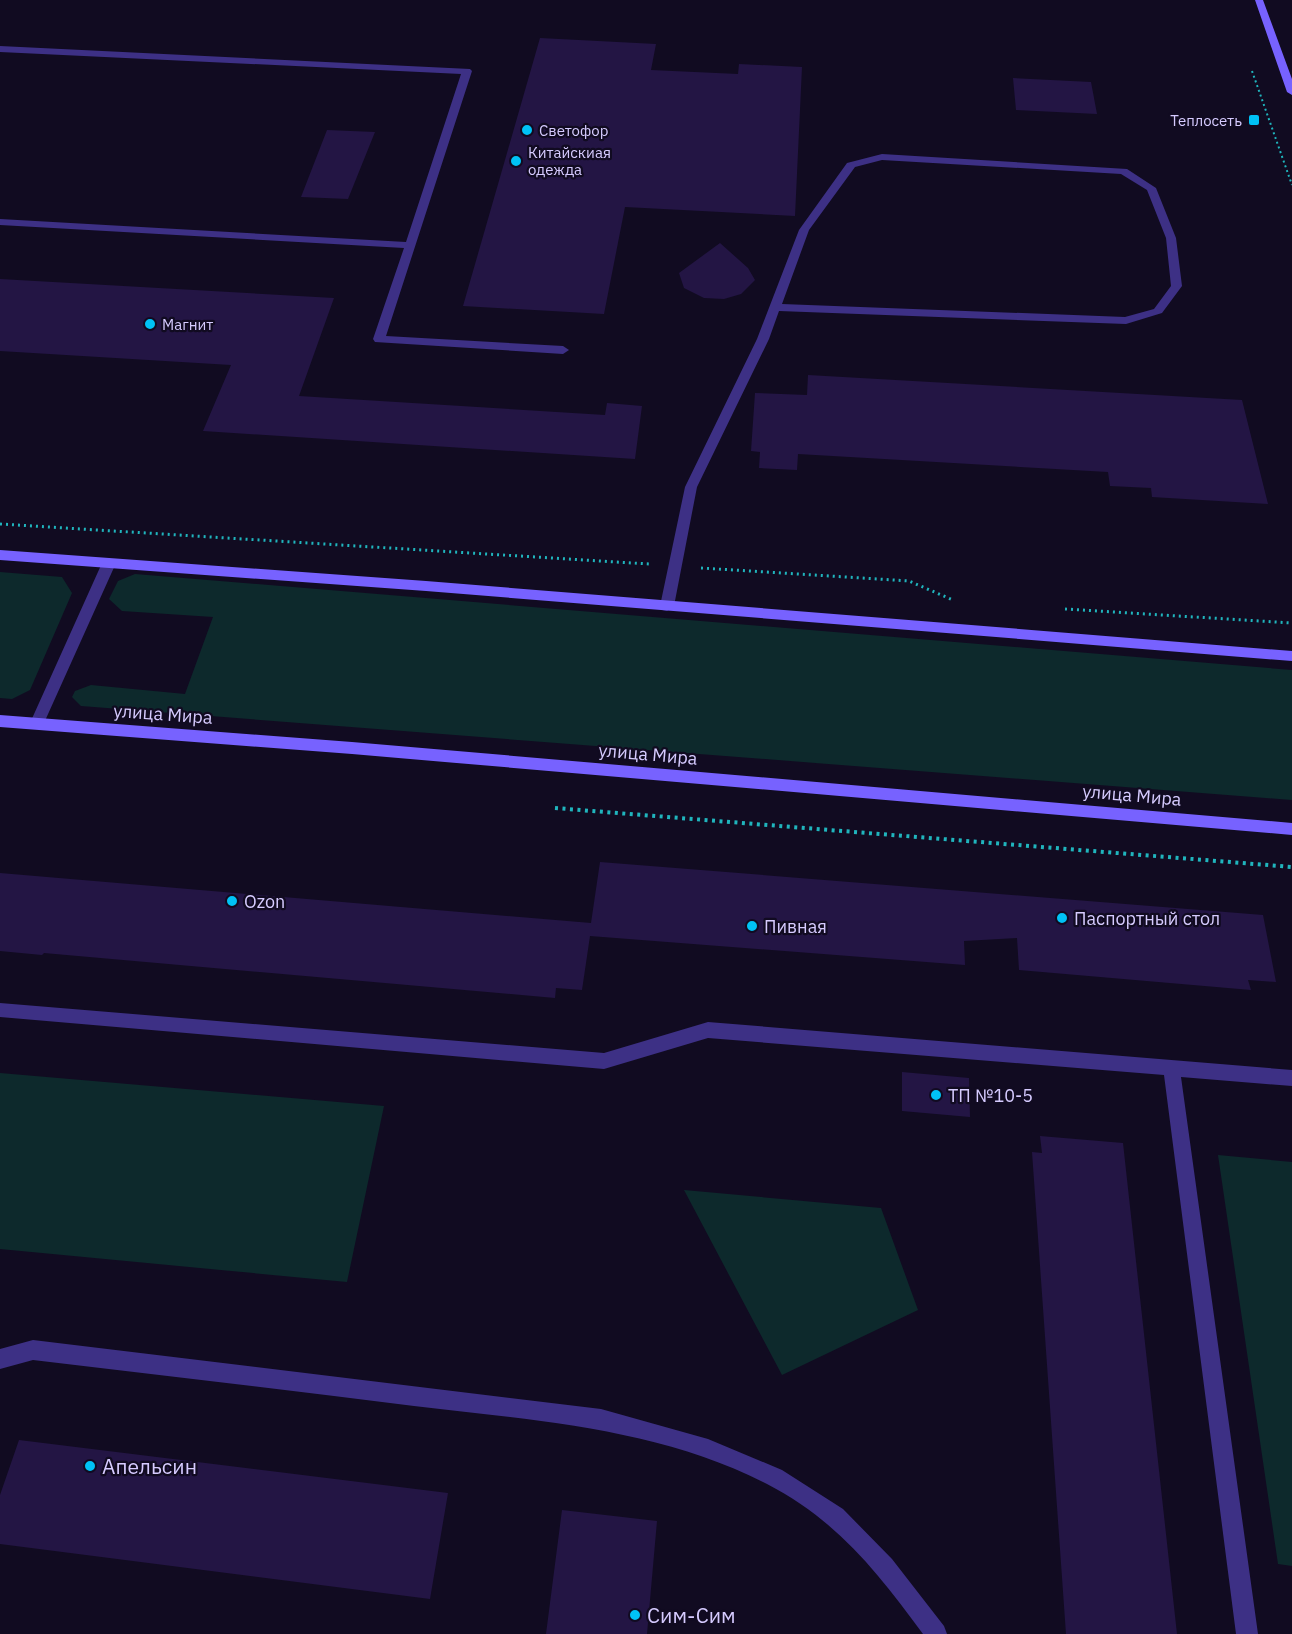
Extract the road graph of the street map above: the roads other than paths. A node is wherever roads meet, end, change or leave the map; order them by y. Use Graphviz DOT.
graph roads {
  1 [pos="1259,0"];
  2 [pos="0,50"];
  3 [pos="1292,92"];
  4 [pos="0,222"];
  5 [pos="410,245"];
  6 [pos="775,307"];
  7 [pos="563,350"];
  8 [pos="0,555"];
  9 [pos="108,563"];
  10 [pos="667,606"];
  11 [pos="1292,656"];
  12 [pos="0,721"];
  13 [pos="37,723"];
  14 [pos="1292,829"];
  15 [pos="0,1010"];
  16 [pos="1171,1068"];
  17 [pos="1292,1078"];
  18 [pos="0,1359"];
  19 [pos="936,1634"];
  20 [pos="1247,1634"];
  1 -- 3 [label="main road"];
  2 -- 5 [label="lane"];
  4 -- 5 [label="lane"];
  5 -- 7 [label="lane"];
  6 -- 6 [label="lane"];
  6 -- 10 [label="lane"];
  8 -- 9 [label="main road"];
  9 -- 10 [label="main road"];
  9 -- 13 [label="lane"];
  10 -- 11 [label="main road"];
  12 -- 13 [label="main road, улица Мира"];
  13 -- 14 [label="main road, улица Мира"];
  15 -- 16 [label="lane"];
  16 -- 17 [label="lane"];
  16 -- 20 [label="lane"];
  18 -- 19 [label="lane"];
}
